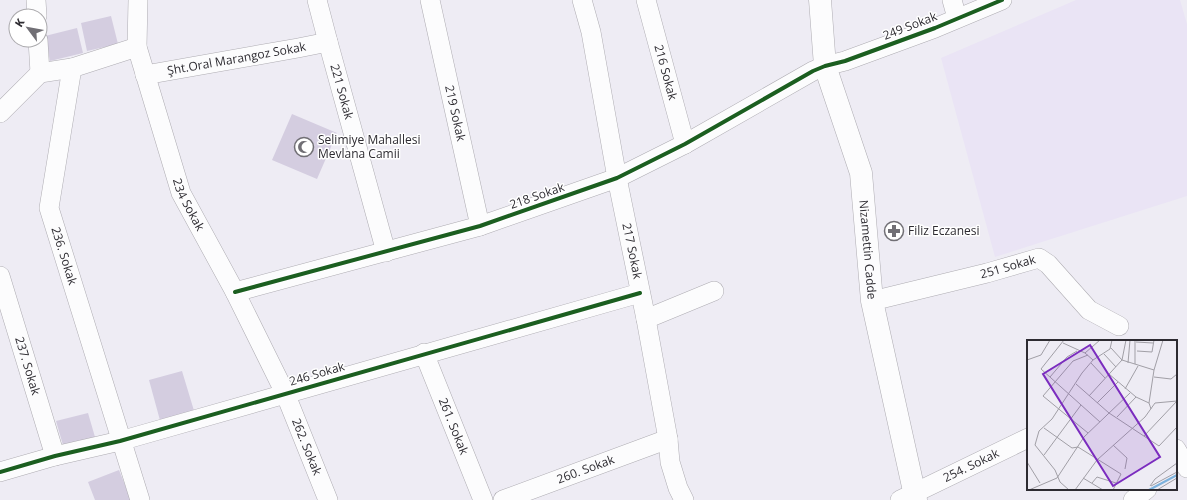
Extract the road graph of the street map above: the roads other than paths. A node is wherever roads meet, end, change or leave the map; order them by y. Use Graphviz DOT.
graph roads {
  1 [pos="138,0"];
  2 [pos="318,0"];
  3 [pos="430,0"];
  4 [pos="582,0"];
  5 [pos="646,0"];
  6 [pos="820,0"];
  7 [pos="952,0"];
  8 [pos="1002,0"];
  9 [pos="957,18"];
  10 [pos="328,42"];
  11 [pos="137,47"];
  12 [pos="38,48"];
  13 [pos="824,66"];
  14 [pos="72,68"];
  15 [pos="40,73"];
  16 [pos="145,75"];
  17 [pos="0,113"];
  18 [pos="685,144"];
  19 [pos="617,178"];
  20 [pos="480,226"];
  21 [pos="386,252"];
  22 [pos="0,276"];
  23 [pos="714,291"];
  24 [pos="235,292"];
  25 [pos="640,293"];
  26 [pos="872,301"];
  27 [pos="646,319"];
  28 [pos="1119,326"];
  29 [pos="424,354"];
  30 [pos="285,393"];
  31 [pos="668,439"];
  32 [pos="1027,439"];
  33 [pos="120,441"];
  34 [pos="55,456"];
  35 [pos="0,472"];
  36 [pos="1146,490"];
  37 [pos="910,498"];
  38 [pos="140,500"];
  39 [pos="328,500"];
  40 [pos="483,500"];
  41 [pos="503,500"];
  42 [pos="684,500"];
  43 [pos="1133,500"];
  1 -- 11 [label="street, 234 Sokak"];
  2 -- 10 [label="street, 221 Sokak"];
  3 -- 20 [label="street, 219 Sokak"];
  4 -- 19 [label="street, 217 Sokak"];
  5 -- 18 [label="street, 216 Sokak"];
  6 -- 13 [label="street, Nizamettin Cadde"];
  7 -- 9 [label="street"];
  8 -- 9 [label="street, 249 Sokak"];
  9 -- 13 [label="street, 249 Sokak"];
  10 -- 16 [label="street, Şht.Oral Marangoz Sokak"];
  10 -- 21 [label="street, 221 Sokak"];
  11 -- 14 [label="street"];
  11 -- 16 [label="street, 234 Sokak"];
  12 -- 15 [label="street"];
  13 -- 18 [label="street, 218 Sokak"];
  13 -- 26 [label="street, Nizamettin Cadde"];
  14 -- 15 [label="street"];
  14 -- 33 [label="street, 236. Sokak"];
  15 -- 17 [label="street"];
  16 -- 24 [label="street, 234 Sokak"];
  18 -- 19 [label="street, 218 Sokak"];
  19 -- 20 [label="street, 218 Sokak"];
  19 -- 25 [label="street, 217 Sokak"];
  20 -- 21 [label="street, 218 Sokak"];
  21 -- 24 [label="street, 218 Sokak"];
  22 -- 34 [label="street, 237. Sokak"];
  23 -- 27 [label="street"];
  24 -- 30 [label="street, 234 Sokak"];
  25 -- 27 [label="street, 217 Sokak"];
  25 -- 29 [label="street, 246 Sokak"];
  26 -- 28 [label="street, 251 Sokak"];
  26 -- 37 [label="street, Nizamettin Cadde"];
  27 -- 31 [label="street, 217 Sokak"];
  29 -- 30 [label="street, 246 Sokak"];
  29 -- 40 [label="street, 261. Sokak"];
  30 -- 33 [label="street, 246 Sokak"];
  30 -- 39 [label="street, 262. Sokak"];
  31 -- 41 [label="street, 260. Sokak"];
  31 -- 42 [label="street, 217 Sokak"];
  32 -- 37 [label="street, 254. Sokak"];
  33 -- 34 [label="street, 246 Sokak"];
  33 -- 38 [label="street"];
  34 -- 35 [label="street, 246 Sokak"];
  36 -- 43 [label="street"];
}
